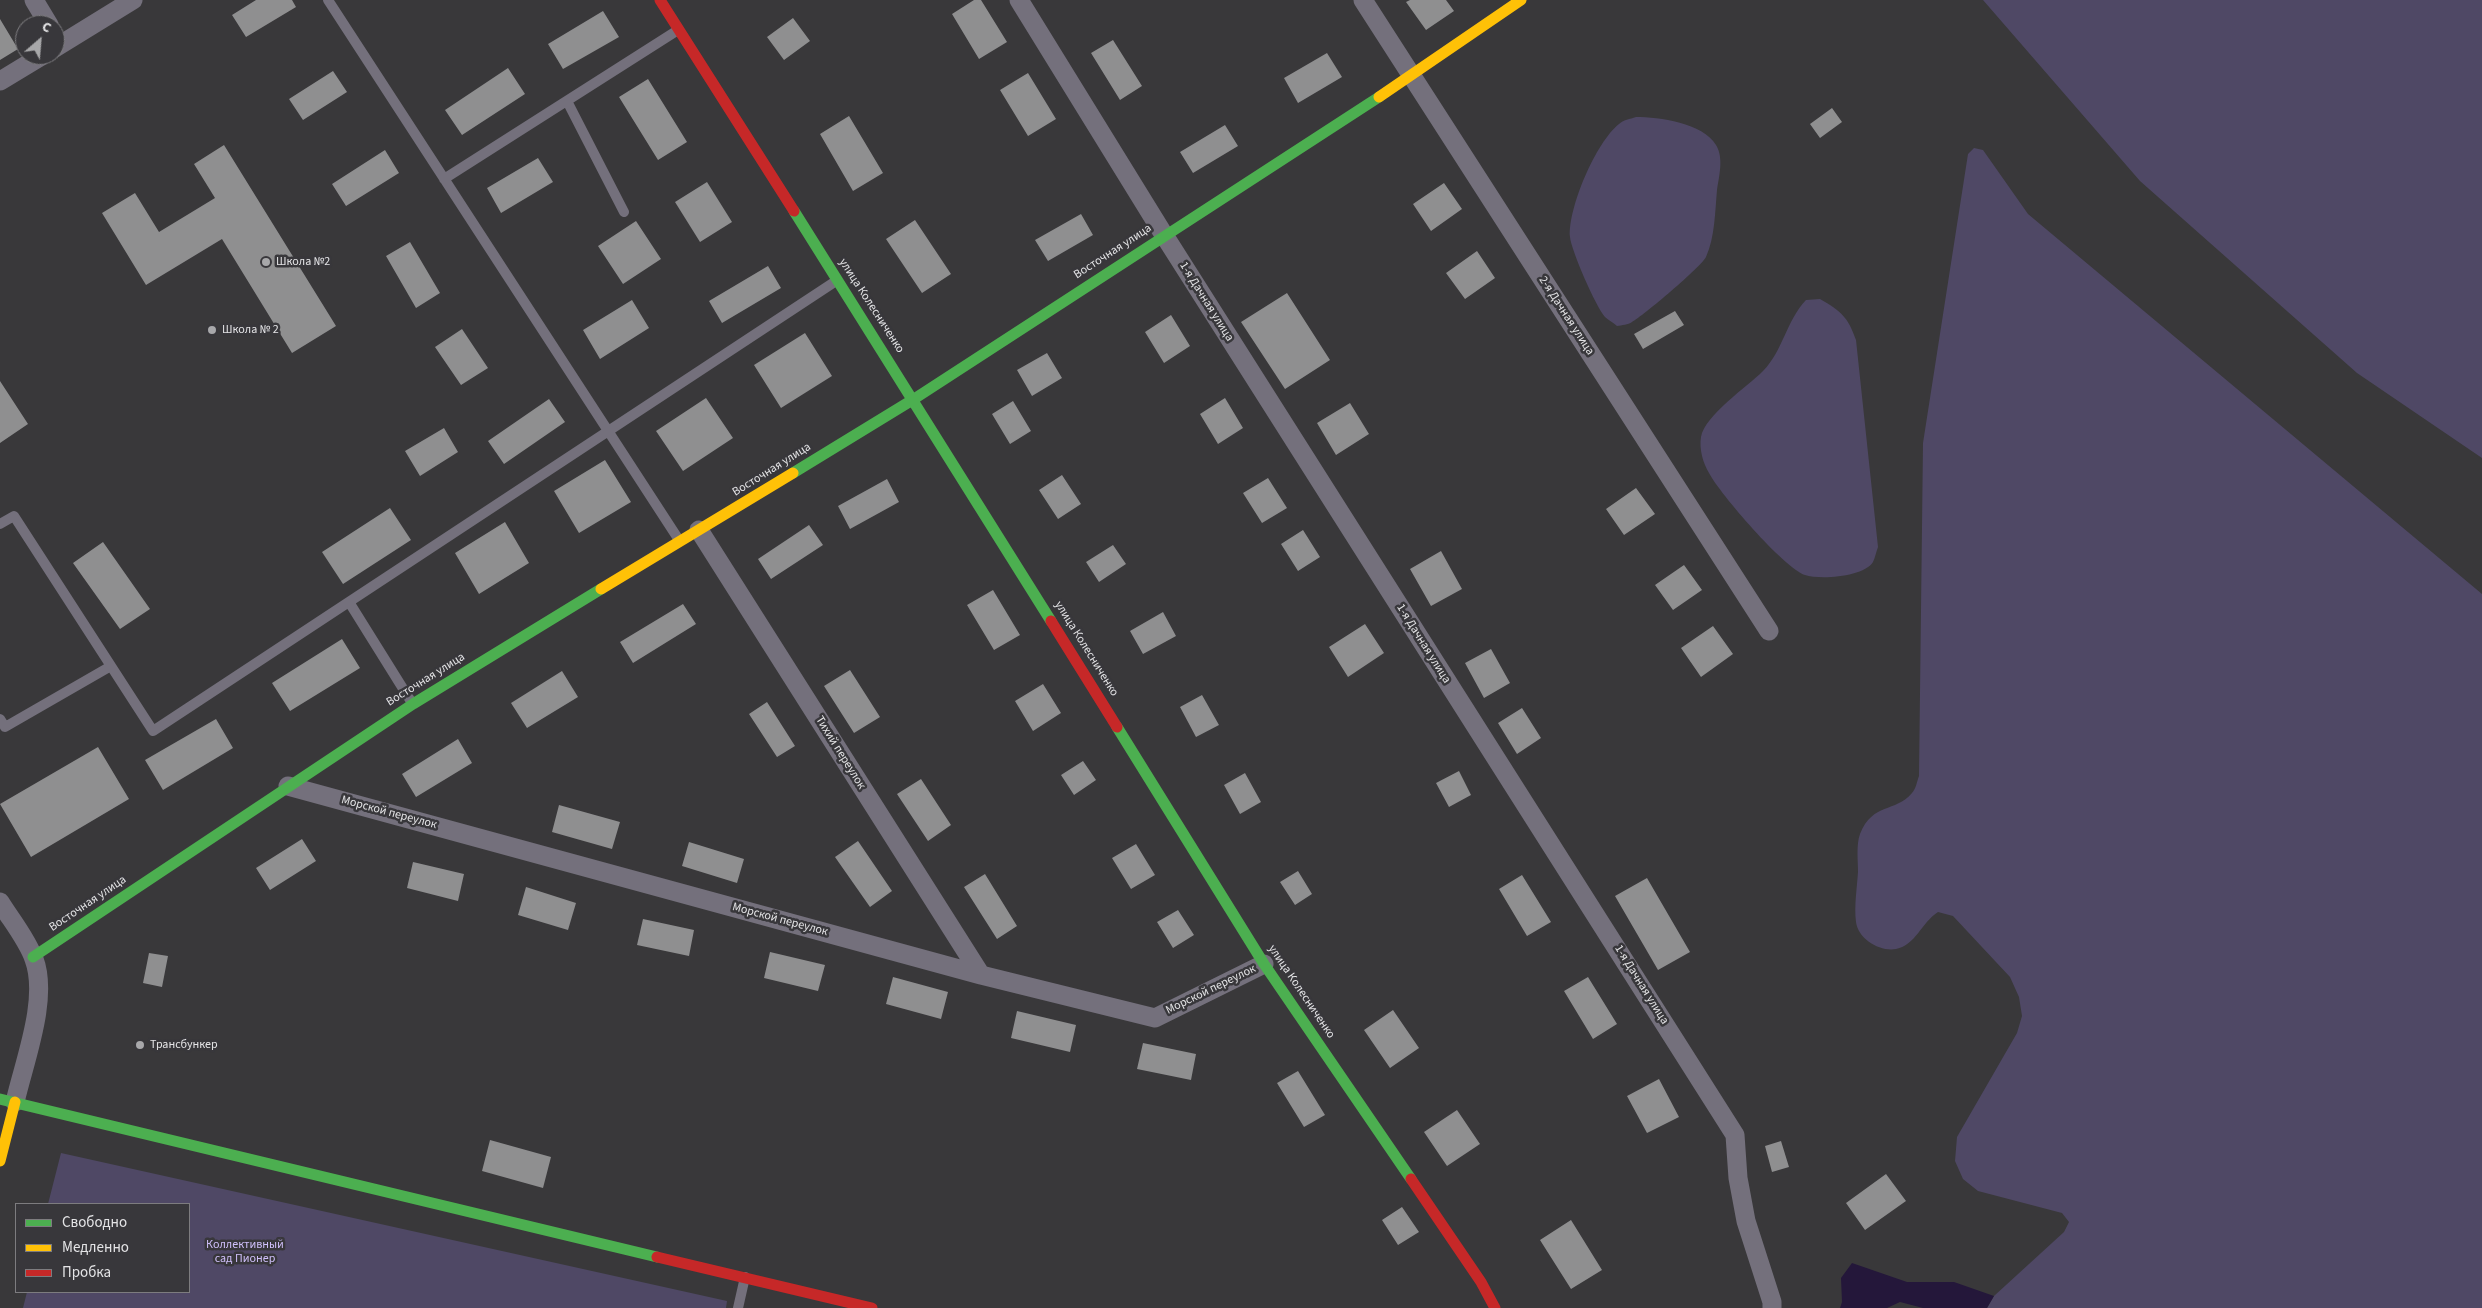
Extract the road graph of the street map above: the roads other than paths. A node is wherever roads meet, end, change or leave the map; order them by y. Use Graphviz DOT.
graph roads {
  1 [pos="34,0"];
  2 [pos="133,0"];
  3 [pos="328,0"];
  4 [pos="660,0"];
  5 [pos="1019,0"];
  6 [pos="1363,0"];
  7 [pos="1521,0"];
  8 [pos="43,15"];
  9 [pos="678,30"];
  10 [pos="65,38"];
  11 [pos="26,65"];
  12 [pos="1411,76"];
  13 [pos="0,81"];
  14 [pos="567,101"];
  15 [pos="444,179"];
  16 [pos="624,212"];
  17 [pos="1164,235"];
  18 [pos="837,280"];
  19 [pos="914,398"];
  20 [pos="608,432"];
  21 [pos="0,524"];
  22 [pos="700,530"];
  23 [pos="681,542"];
  24 [pos="349,602"];
  25 [pos="1769,631"];
  26 [pos="111,666"];
  27 [pos="413,704"];
  28 [pos="0,719"];
  29 [pos="288,786"];
  30 [pos="0,902"];
  31 [pos="34,957"];
  32 [pos="1264,964"];
  33 [pos="981,975"];
  34 [pos="7,1101"];
  35 [pos="0,1161"];
  36 [pos="744,1277"];
  37 [pos="738,1308"];
  38 [pos="872,1308"];
  39 [pos="1495,1308"];
  40 [pos="1772,1308"];
  1 -- 8 [label="street"];
  2 -- 10 [label="street"];
  3 -- 15 [label="lane"];
  4 -- 9 [label="street, улица Колесниченко"];
  5 -- 17 [label="street, 1-я Дачная улица"];
  6 -- 12 [label="street, 2-я Дачная улица"];
  7 -- 12 [label="street, Восточная улица"];
  9 -- 14 [label="lane"];
  9 -- 18 [label="street, улица Колесниченко"];
  11 -- 13 [label="street"];
  12 -- 17 [label="street, Восточная улица"];
  12 -- 25 [label="street, 2-я Дачная улица"];
  14 -- 15 [label="lane"];
  14 -- 16 [label="lane"];
  15 -- 20 [label="lane"];
  17 -- 19 [label="street, Восточная улица"];
  17 -- 40 [label="street, 1-я Дачная улица"];
  18 -- 19 [label="street, улица Колесниченко"];
  18 -- 20 [label="lane"];
  19 -- 22 [label="street, Восточная улица"];
  19 -- 32 [label="street, улица Колесниченко"];
  20 -- 23 [label="lane"];
  20 -- 24 [label="lane"];
  21 -- 26 [label="lane"];
  22 -- 23 [label="street, Восточная улица"];
  22 -- 33 [label="street, Тихий переулок"];
  23 -- 27 [label="street, Восточная улица"];
  24 -- 26 [label="lane"];
  24 -- 27 [label="lane"];
  26 -- 28 [label="lane"];
  27 -- 29 [label="street, Восточная улица"];
  29 -- 31 [label="street, Восточная улица"];
  29 -- 33 [label="street, Морской переулок"];
  30 -- 31 [label="street"];
  31 -- 34 [label="street"];
  32 -- 33 [label="street, Морской переулок"];
  32 -- 39 [label="street, улица Колесниченко"];
  34 -- 35 [label="street"];
  34 -- 36 [label="street"];
  36 -- 37 [label="lane"];
  36 -- 38 [label="street"];
}
